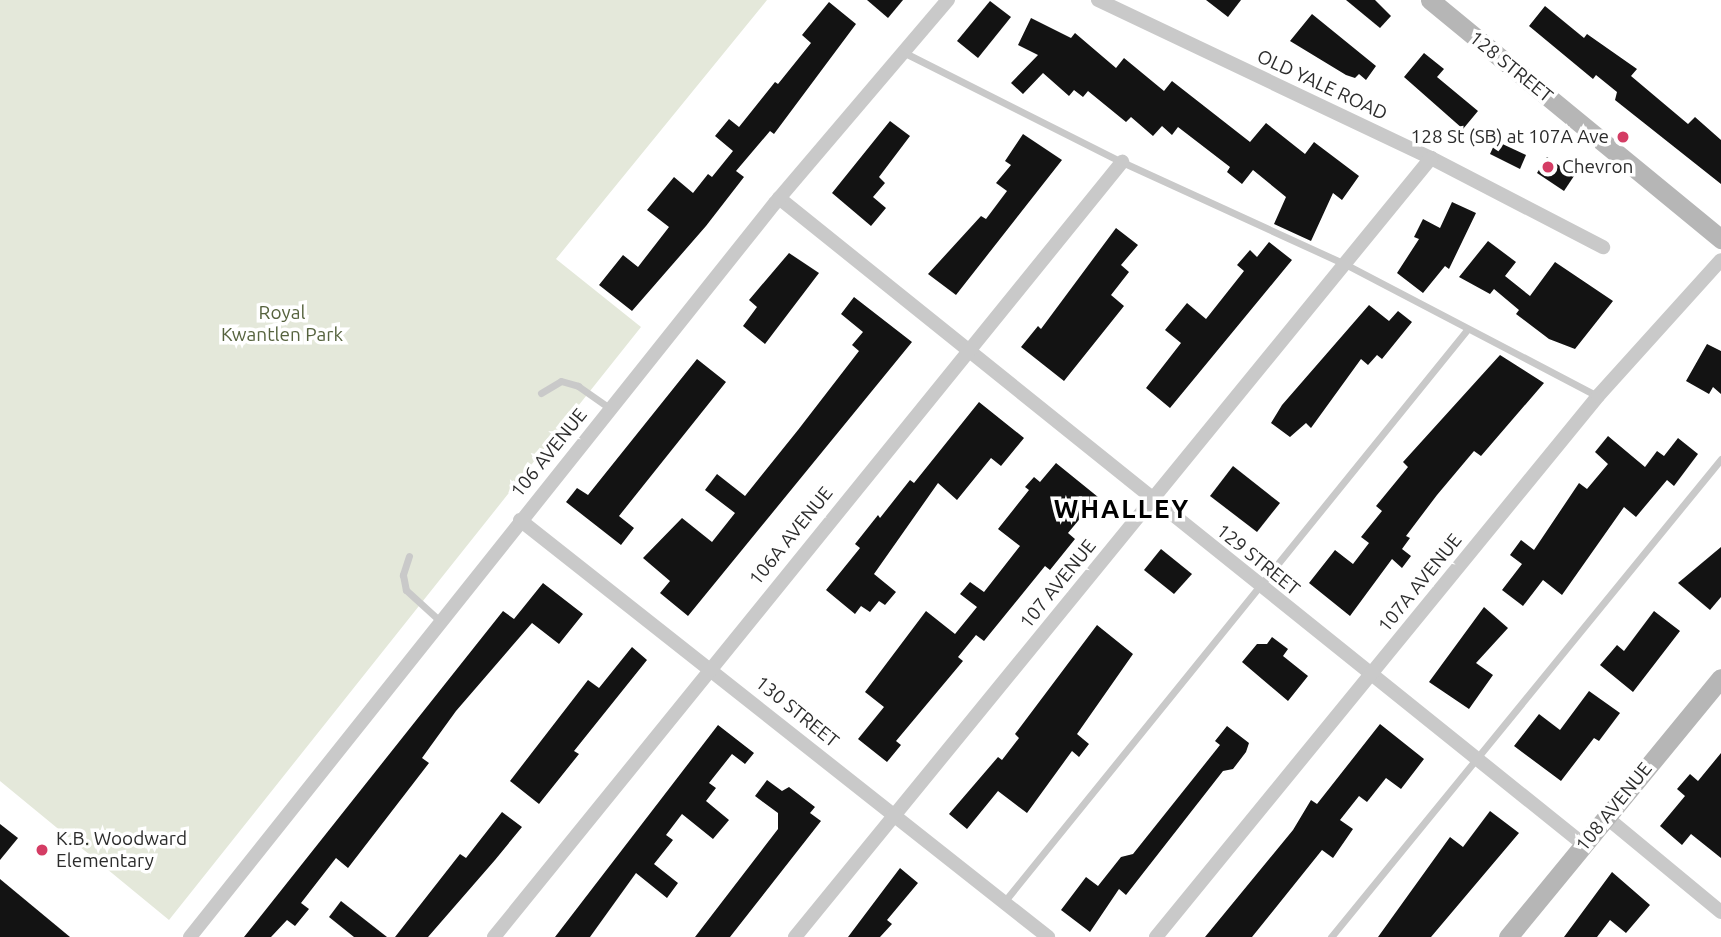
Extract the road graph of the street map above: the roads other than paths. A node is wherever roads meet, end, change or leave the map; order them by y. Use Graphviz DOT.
graph roads {
  1 [pos="948,0"];
  2 [pos="1098,0"];
  3 [pos="1430,0"];
  4 [pos="903,52"];
  5 [pos="1431,158"];
  6 [pos="1122,162"];
  7 [pos="779,198"];
  8 [pos="1721,239"];
  9 [pos="1603,247"];
  10 [pos="1721,260"];
  11 [pos="1345,264"];
  12 [pos="1466,331"];
  13 [pos="967,349"];
  14 [pos="541,393"];
  15 [pos="1598,396"];
  16 [pos="610,408"];
  17 [pos="1721,459"];
  18 [pos="1152,499"];
  19 [pos="520,520"];
  20 [pos="409,556"];
  21 [pos="1258,585"];
  22 [pos="440,621"];
  23 [pos="709,667"];
  24 [pos="1371,676"];
  25 [pos="1721,678"];
  26 [pos="1474,759"];
  27 [pos="894,815"];
  28 [pos="1606,817"];
  29 [pos="1583,844"];
  30 [pos="1004,902"];
  31 [pos="1721,912"];
  32 [pos="190,937"];
  33 [pos="494,937"];
  34 [pos="795,937"];
  35 [pos="1048,937"];
  36 [pos="1156,937"];
  37 [pos="1331,937"];
  38 [pos="1508,937"];
  1 -- 4 [label="street, 106 AVENUE"];
  2 -- 5 [label="street, OLD YALE ROAD"];
  3 -- 8 [label="main road, 128 STREET"];
  4 -- 6 [label="lane"];
  4 -- 7 [label="street, 106 AVENUE"];
  5 -- 9 [label="street, OLD YALE ROAD"];
  5 -- 11 [label="street, 107 AVENUE"];
  6 -- 11 [label="lane"];
  6 -- 13 [label="street, 106A AVENUE"];
  7 -- 13 [label="street, 129 STREET"];
  7 -- 16 [label="street, 106 AVENUE"];
  10 -- 15 [label="street, 107A AVENUE"];
  11 -- 12 [label="lane"];
  11 -- 18 [label="street, 107 AVENUE"];
  12 -- 15 [label="lane"];
  12 -- 21 [label="lane"];
  13 -- 18 [label="street, 129 STREET"];
  13 -- 23 [label="street, 106A AVENUE"];
  14 -- 16 [label="lane"];
  15 -- 24 [label="street, 107A AVENUE"];
  16 -- 19 [label="street, 106 AVENUE"];
  17 -- 26 [label="lane"];
  18 -- 21 [label="street, 129 STREET"];
  18 -- 27 [label="street, 107 AVENUE"];
  19 -- 22 [label="street, 106 AVENUE"];
  19 -- 23 [label="street, 130 STREET"];
  20 -- 22 [label="lane"];
  21 -- 24 [label="street, 129 STREET"];
  21 -- 30 [label="lane"];
  22 -- 32 [label="street, 106 AVENUE"];
  23 -- 27 [label="street, 130 STREET"];
  23 -- 33 [label="street, 106A AVENUE"];
  24 -- 26 [label="street, 129 STREET"];
  24 -- 36 [label="street, 107A AVENUE"];
  25 -- 28 [label="main road, 108 AVENUE"];
  26 -- 29 [label="street, 129 STREET"];
  26 -- 37 [label="lane"];
  27 -- 30 [label="street, 130 STREET"];
  27 -- 34 [label="street, 107 AVENUE"];
  28 -- 29 [label="main road, 108 AVENUE"];
  28 -- 31 [label="street"];
  29 -- 38 [label="main road, 108 AVENUE"];
  30 -- 35 [label="street, 130 STREET"];
}
